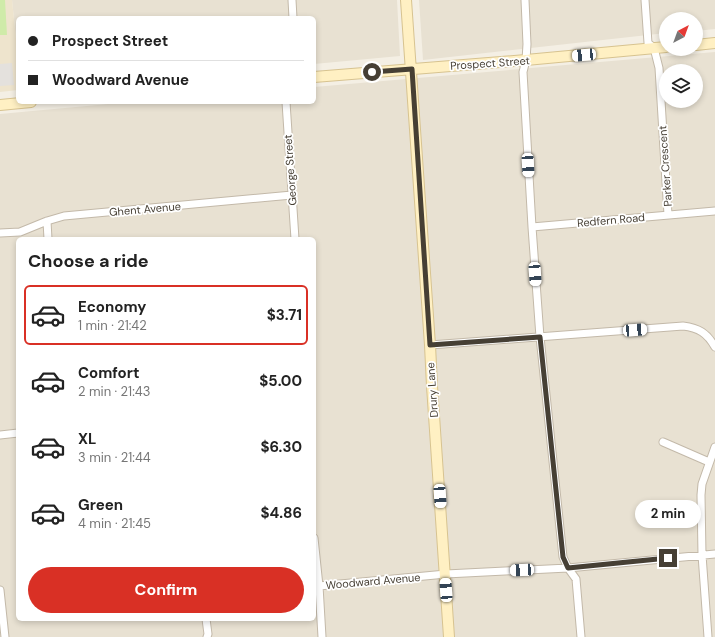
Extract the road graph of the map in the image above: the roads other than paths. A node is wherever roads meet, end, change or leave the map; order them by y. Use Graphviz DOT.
graph roads {
  1 [pos="292,0"];
  2 [pos="406,0"];
  3 [pos="525,0"];
  4 [pos="645,0"];
  5 [pos="293,16"];
  6 [pos="715,44"];
  7 [pos="703,45"];
  8 [pos="654,48"];
  9 [pos="659,48"];
  10 [pos="526,60"];
  11 [pos="412,69"];
  12 [pos="316,77"];
  13 [pos="16,103"];
  14 [pos="286,104"];
  15 [pos="0,105"];
  16 [pos="292,195"];
  17 [pos="715,211"];
  18 [pos="668,215"];
  19 [pos="47,221"];
  20 [pos="532,227"];
  21 [pos="0,233"];
  22 [pos="48,237"];
  23 [pos="295,237"];
  24 [pos="540,337"];
  25 [pos="430,345"];
  26 [pos="715,347"];
  27 [pos="16,434"];
  28 [pos="0,435"];
  29 [pos="663,442"];
  30 [pos="715,447"];
  31 [pos="709,462"];
  32 [pos="715,554"];
  33 [pos="702,555"];
  34 [pos="316,557"];
  35 [pos="568,568"];
  36 [pos="446,574"];
  37 [pos="319,586"];
  38 [pos="0,590"];
  39 [pos="206,621"];
  40 [pos="5,637"];
  41 [pos="207,637"];
  42 [pos="322,637"];
  43 [pos="449,637"];
  44 [pos="581,637"];
  45 [pos="708,637"];
  1 -- 5 [label="street"];
  2 -- 11 [label="street, Drury Lane"];
  3 -- 10 [label="street"];
  4 -- 8 [label="street, Parker Crescent"];
  6 -- 7 [label="street"];
  8 -- 9 [label="street, Prospect Street"];
  8 -- 10 [label="street, Prospect Street"];
  8 -- 18 [label="street, Parker Crescent"];
  10 -- 11 [label="street, Prospect Street"];
  10 -- 20 [label="street"];
  11 -- 12 [label="street, Prospect Street"];
  11 -- 25 [label="street, Drury Lane"];
  13 -- 15 [label="street"];
  14 -- 16 [label="street, George Street"];
  16 -- 19 [label="street, Ghent Avenue"];
  16 -- 23 [label="street, George Street"];
  17 -- 18 [label="street, Redfern Road"];
  18 -- 20 [label="street, Redfern Road"];
  19 -- 21 [label="street, Ghent Avenue"];
  19 -- 22 [label="street"];
  20 -- 24 [label="street"];
  24 -- 25 [label="street"];
  24 -- 26 [label="street"];
  24 -- 35 [label="street"];
  25 -- 36 [label="street, Drury Lane"];
  27 -- 28 [label="street"];
  29 -- 31 [label="street"];
  30 -- 31 [label="street"];
  31 -- 33 [label="street"];
  32 -- 33 [label="street, Woodward Avenue"];
  33 -- 35 [label="street, Woodward Avenue"];
  33 -- 45 [label="street"];
  34 -- 37 [label="street"];
  35 -- 36 [label="street, Woodward Avenue"];
  35 -- 44 [label="street"];
  36 -- 37 [label="street, Woodward Avenue"];
  36 -- 43 [label="street, Drury Lane"];
  37 -- 42 [label="street"];
  38 -- 40 [label="street"];
  39 -- 41 [label="street"];
}
